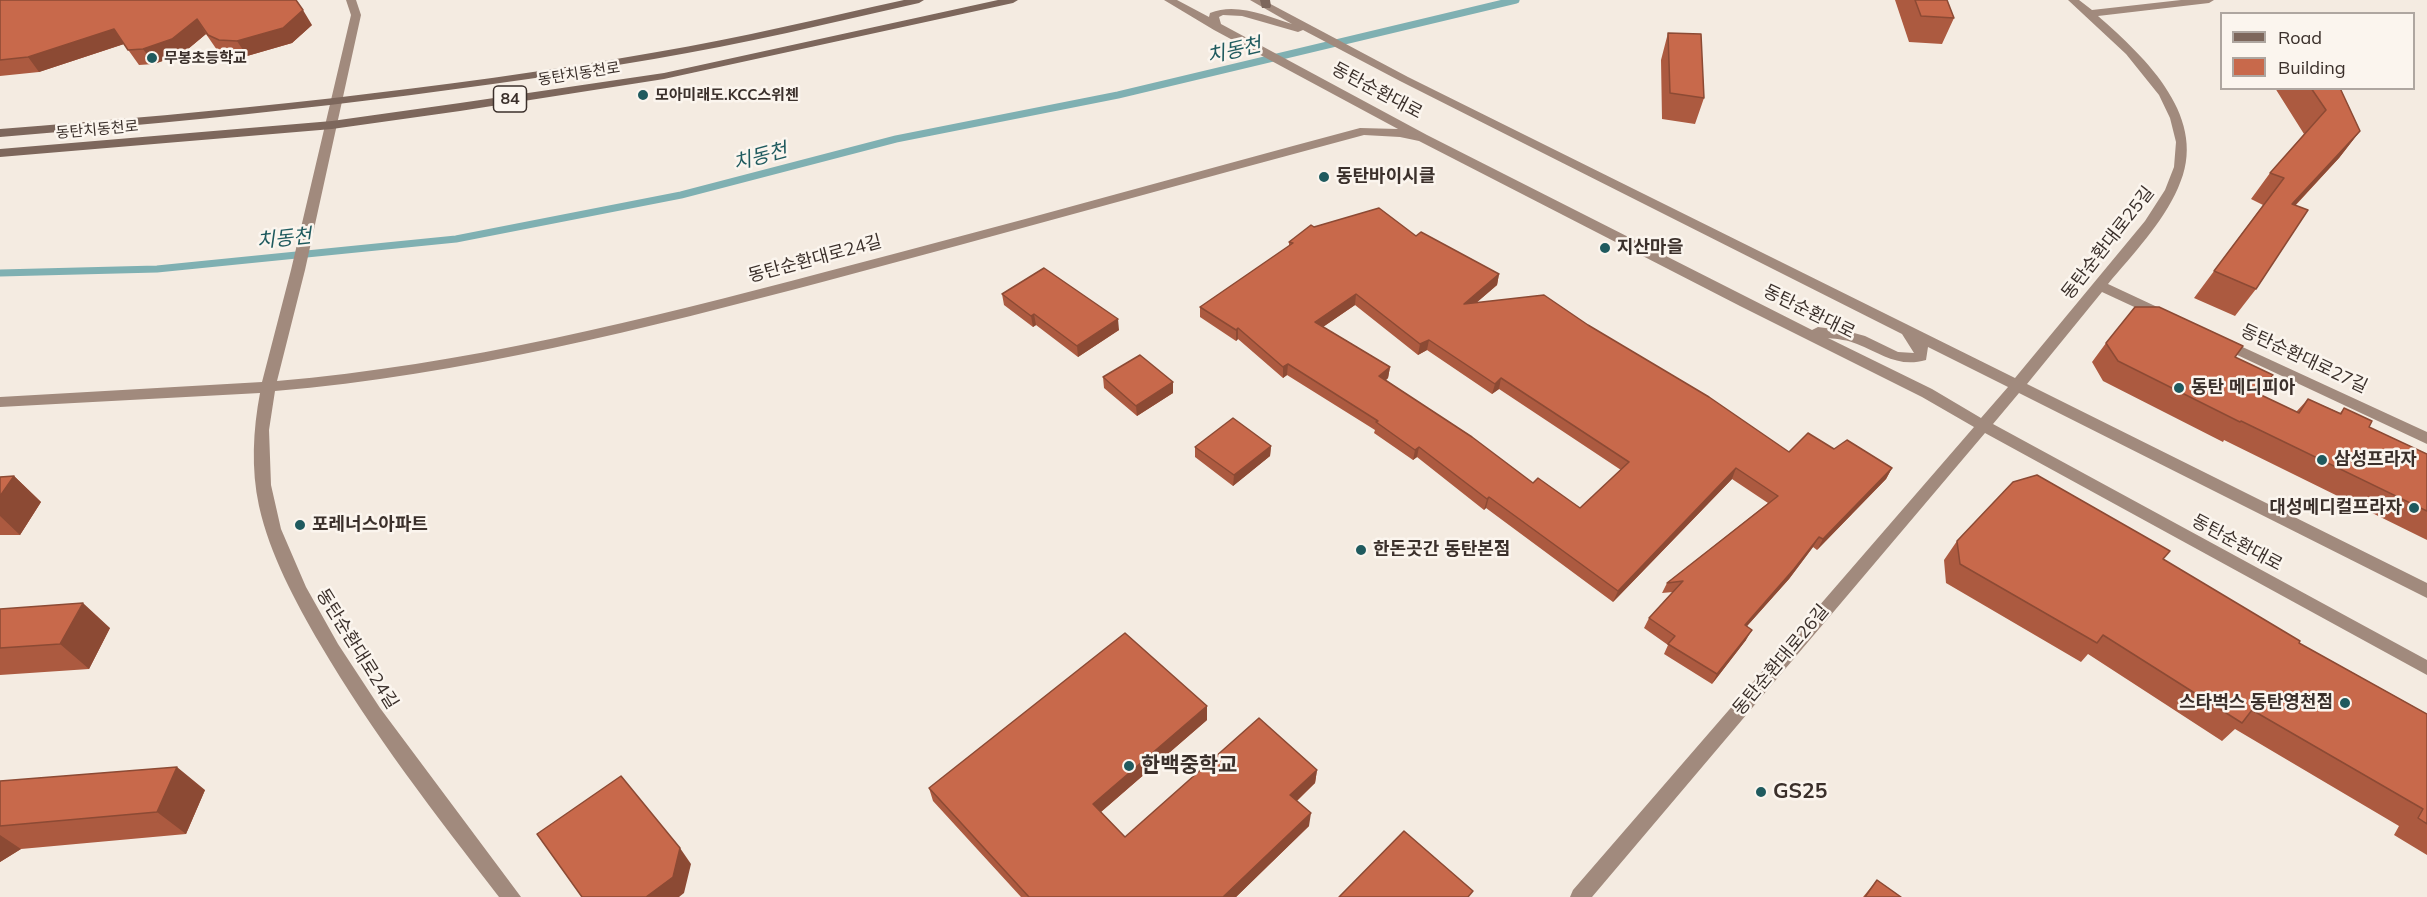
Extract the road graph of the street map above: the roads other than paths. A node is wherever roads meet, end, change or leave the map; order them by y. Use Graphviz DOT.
graph roads {
  1 [pos="351,0"];
  2 [pos="919,0"];
  3 [pos="1013,0"];
  4 [pos="1168,0"];
  5 [pos="1255,0"];
  6 [pos="2073,0"];
  7 [pos="2209,0"];
  8 [pos="1266,3"];
  9 [pos="2089,14"];
  10 [pos="1218,28"];
  11 [pos="1319,34"];
  12 [pos="337,101"];
  13 [pos="1356,103"];
  14 [pos="332,125"];
  15 [pos="1364,131"];
  16 [pos="0,133"];
  17 [pos="1423,138"];
  18 [pos="0,153"];
  19 [pos="2099,285"];
  20 [pos="1873,313"];
  21 [pos="2173,319"];
  22 [pos="1801,329"];
  23 [pos="2205,334"];
  24 [pos="268,386"];
  25 [pos="2017,386"];
  26 [pos="0,402"];
  27 [pos="1984,424"];
  28 [pos="2427,438"];
  29 [pos="2427,591"];
  30 [pos="2427,668"];
  31 [pos="511,897"];
  32 [pos="1580,897"];
  1 -- 12 [label="street, 동탄순환대로24길"];
  2 -- 12 [label="main road, 동탄치동천로 / 84"];
  3 -- 14 [label="main road, 동탄치동천로 / 84"];
  4 -- 10 [label="street, 동탄순환대로"];
  5 -- 8 [label="street, 동탄순환대로"];
  6 -- 9 [label="street, 동탄순환대로25길"];
  7 -- 9 [label="street"];
  8 -- 11 [label="street, 동탄순환대로"];
  9 -- 19 [label="street, 동탄순환대로25길"];
  10 -- 11 [label="street"];
  10 -- 13 [label="street, 동탄순환대로"];
  11 -- 20 [label="street, 동탄순환대로"];
  12 -- 14 [label="street, 동탄순환대로24길"];
  12 -- 16 [label="main road, 동탄치동천로 / 84"];
  13 -- 15 [label="street"];
  13 -- 17 [label="street, 동탄순환대로"];
  14 -- 18 [label="main road, 동탄치동천로 / 84"];
  14 -- 24 [label="street, 동탄순환대로24길"];
  15 -- 17 [label="street, 동탄순환대로24길"];
  15 -- 24 [label="street, 동탄순환대로24길"];
  17 -- 22 [label="street, 동탄순환대로"];
  19 -- 21 [label="street"];
  19 -- 25 [label="street, 동탄순환대로25길"];
  20 -- 22 [label="street"];
  20 -- 25 [label="street, 동탄순환대로"];
  22 -- 27 [label="street, 동탄순환대로"];
  23 -- 28 [label="street, 동탄순환대로27길"];
  24 -- 26 [label="street, 동탄순환대로24길"];
  24 -- 31 [label="street, 동탄순환대로24길"];
  25 -- 27 [label="street, 동탄순환대로25길"];
  25 -- 29 [label="street, 동탄순환대로"];
  27 -- 30 [label="street, 동탄순환대로"];
  27 -- 32 [label="street, 동탄순환대로26길"];
}
